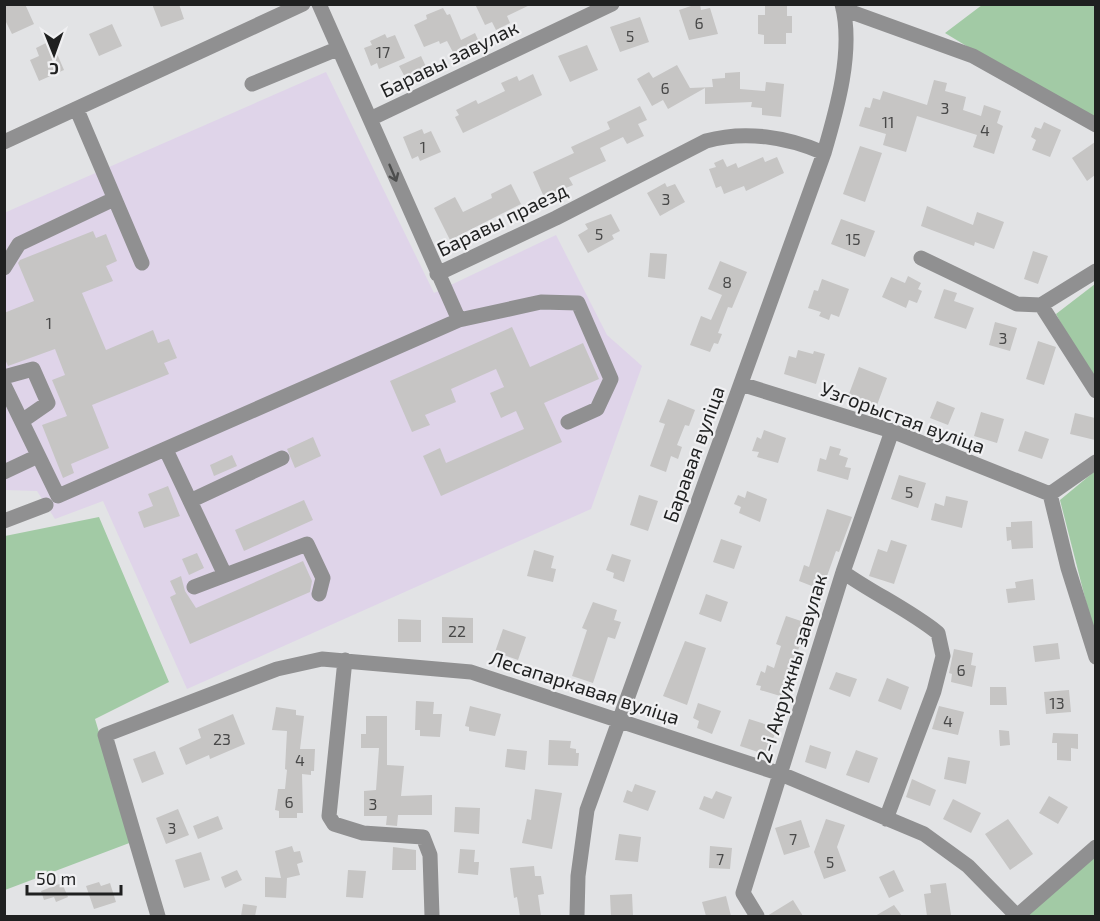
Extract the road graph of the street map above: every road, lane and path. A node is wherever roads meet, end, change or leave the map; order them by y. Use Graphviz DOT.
graph roads {
  1 [pos="303,4"];
  2 [pos="319,4"];
  3 [pos="612,4"];
  4 [pos="843,7"];
  5 [pos="337,49"];
  6 [pos="252,84"];
  7 [pos="77,110"];
  8 [pos="370,119"];
  9 [pos="1095,125"];
  10 [pos="4,142"];
  11 [pos="824,153"];
  12 [pos="114,199"];
  13 [pos="921,258"];
  14 [pos="142,263"];
  15 [pos="4,268"];
  16 [pos="1095,271"];
  17 [pos="437,274"];
  18 [pos="1041,305"];
  19 [pos="459,320"];
  20 [pos="4,377"];
  21 [pos="741,384"];
  22 [pos="4,385"];
  23 [pos="1095,391"];
  24 [pos="22,421"];
  25 [pos="568,422"];
  26 [pos="892,431"];
  27 [pos="166,450"];
  28 [pos="38,456"];
  29 [pos="282,458"];
  30 [pos="1095,462"];
  31 [pos="4,472"];
  32 [pos="1050,494"];
  33 [pos="190,501"];
  34 [pos="46,505"];
  35 [pos="4,521"];
  36 [pos="843,572"];
  37 [pos="225,575"];
  38 [pos="194,587"];
  39 [pos="319,594"];
  40 [pos="1095,657"];
  41 [pos="345,660"];
  42 [pos="620,721"];
  43 [pos="781,774"];
  44 [pos="886,819"];
  45 [pos="1095,847"];
  46 [pos="158,916"];
  47 [pos="432,916"];
  48 [pos="577,916"];
  49 [pos="757,916"];
  50 [pos="1017,916"];
  1 -- 7 [label="street"];
  2 -- 5 [label="street, Баравы праезд"];
  3 -- 8 [label="street, Баравы завулак"];
  4 -- 9 [label="street"];
  4 -- 11 [label="street, Баравая вуліца"];
  5 -- 6 [label="street"];
  5 -- 8 [label="street, Баравы праезд"];
  7 -- 10 [label="street"];
  7 -- 12 [label="street"];
  8 -- 17 [label="street, Баравы праезд, one-way"];
  11 -- 17 [label="street, Баравы праезд"];
  11 -- 21 [label="street, Баравая вуліца"];
  12 -- 14 [label="street"];
  12 -- 15 [label="street"];
  13 -- 18 [label="street"];
  16 -- 18 [label="street"];
  17 -- 19 [label="street"];
  18 -- 23 [label="street"];
  19 -- 25 [label="street"];
  19 -- 27 [label="street"];
  20 -- 24 [label="street"];
  21 -- 26 [label="street, Узгорыстая вуліца"];
  21 -- 42 [label="street, Баравая вуліца"];
  22 -- 24 [label="street"];
  24 -- 28 [label="street"];
  26 -- 32 [label="street, Узгорыстая вуліца"];
  26 -- 36 [label="street, 2-і Акружны завулак"];
  27 -- 28 [label="street"];
  27 -- 33 [label="street"];
  28 -- 31 [label="street"];
  29 -- 33 [label="street"];
  30 -- 32 [label="street"];
  32 -- 40 [label="street"];
  33 -- 37 [label="street"];
  34 -- 35 [label="street"];
  36 -- 43 [label="street, 2-і Акружны завулак"];
  36 -- 44 [label="street"];
  37 -- 38 [label="street"];
  37 -- 39 [label="street"];
  41 -- 42 [label="street, Лесапаркавая вуліца"];
  41 -- 46 [label="street, Лесапаркавая вуліца"];
  41 -- 47 [label="street"];
  42 -- 43 [label="street, Лесапаркавая вуліца"];
  42 -- 48 [label="street, Баравая вуліца"];
  43 -- 44 [label="street, Лесапаркавая вуліца"];
  43 -- 49 [label="street, 2-і Акружны завулак"];
  44 -- 50 [label="street, Лесапаркавая вуліца"];
  45 -- 50 [label="street"];
}
